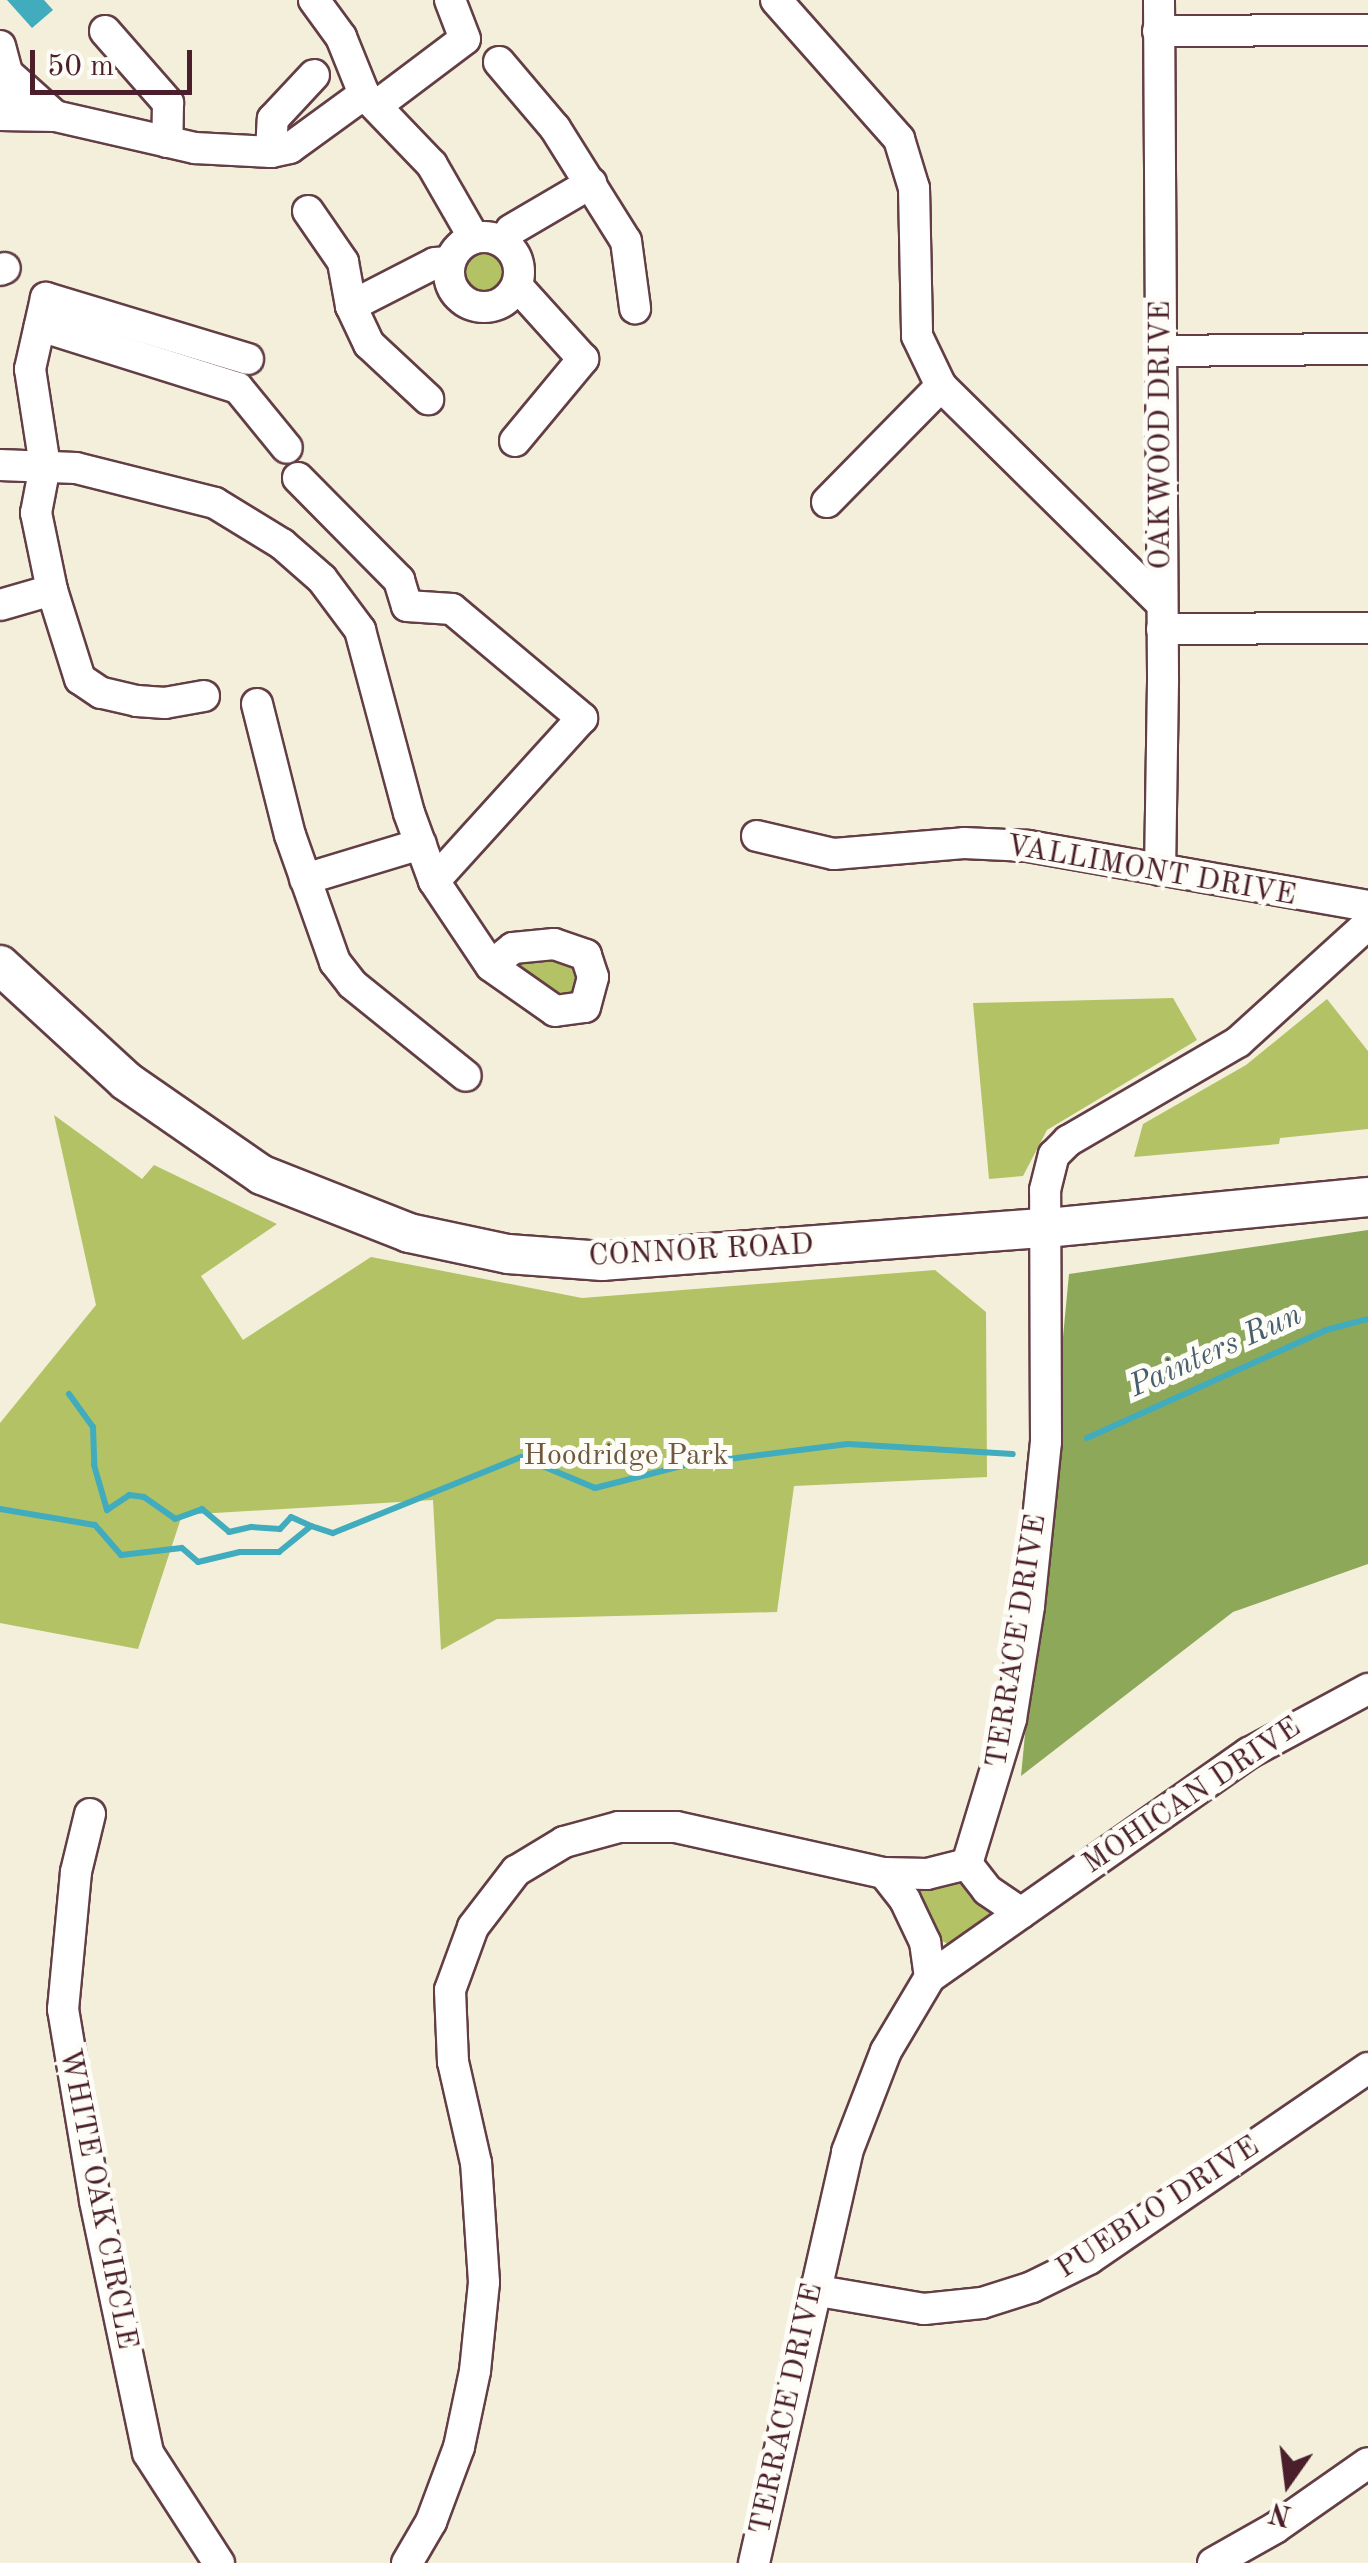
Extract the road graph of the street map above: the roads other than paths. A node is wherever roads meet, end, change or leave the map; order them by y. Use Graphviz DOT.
graph roads {
  1 [pos="314,0"];
  2 [pos="450,0"];
  3 [pos="776,0"];
  4 [pos="1158,0"];
  5 [pos="1368,30"];
  6 [pos="105,31"];
  7 [pos="1158,32"];
  8 [pos="500,62"];
  9 [pos="2,73"];
  10 [pos="314,75"];
  11 [pos="370,100"];
  12 [pos="0,116"];
  13 [pos="55,116"];
  14 [pos="167,142"];
  15 [pos="271,152"];
  16 [pos="592,184"];
  17 [pos="308,211"];
  18 [pos="474,238"];
  19 [pos="505,242"];
  20 [pos="450,262"];
  21 [pos="517,286"];
  22 [pos="350,306"];
  23 [pos="636,308"];
  24 [pos="40,326"];
  25 [pos="1368,349"];
  26 [pos="1162,351"];
  27 [pos="248,359"];
  28 [pos="942,386"];
  29 [pos="428,398"];
  30 [pos="515,441"];
  31 [pos="287,448"];
  32 [pos="0,465"];
  33 [pos="45,466"];
  34 [pos="298,478"];
  35 [pos="827,502"];
  36 [pos="52,590"];
  37 [pos="0,605"];
  38 [pos="407,606"];
  39 [pos="1162,616"];
  40 [pos="1368,628"];
  41 [pos="360,630"];
  42 [pos="204,696"];
  43 [pos="257,704"];
  44 [pos="757,836"];
  45 [pos="421,844"];
  46 [pos="1160,870"];
  47 [pos="305,879"];
  48 [pos="434,881"];
  49 [pos="1368,906"];
  50 [pos="1368,924"];
  51 [pos="0,965"];
  52 [pos="491,966"];
  53 [pos="466,1076"];
  54 [pos="1368,1196"];
  55 [pos="1046,1228"];
  56 [pos="1368,1688"];
  57 [pos="90,1814"];
  58 [pos="968,1864"];
  59 [pos="884,1873"];
  60 [pos="1021,1913"];
  61 [pos="930,1977"];
  62 [pos="1368,2068"];
  63 [pos="813,2290"];
  64 [pos="1368,2463"];
  65 [pos="219,2563"];
  66 [pos="407,2563"];
  67 [pos="754,2563"];
  68 [pos="1213,2563"];
  1 -- 11 [label="street"];
  2 -- 11 [label="street"];
  3 -- 28 [label="street"];
  4 -- 7 [label="street, OAKWOOD DRIVE"];
  5 -- 7 [label="street"];
  6 -- 14 [label="street"];
  7 -- 26 [label="street, OAKWOOD DRIVE"];
  8 -- 16 [label="street"];
  9 -- 13 [label="street"];
  10 -- 15 [label="street"];
  11 -- 15 [label="street"];
  11 -- 18 [label="street"];
  12 -- 13 [label="street"];
  13 -- 14 [label="street"];
  14 -- 15 [label="street"];
  16 -- 19 [label="street"];
  16 -- 23 [label="street"];
  17 -- 22 [label="street"];
  18 -- 19 [label="street"];
  18 -- 20 [label="street"];
  19 -- 21 [label="street"];
  20 -- 21 [label="street"];
  20 -- 22 [label="street"];
  21 -- 30 [label="street"];
  22 -- 29 [label="street"];
  24 -- 27 [label="street"];
  24 -- 31 [label="street"];
  24 -- 33 [label="street"];
  25 -- 26 [label="street"];
  26 -- 39 [label="street, OAKWOOD DRIVE"];
  28 -- 35 [label="street"];
  28 -- 39 [label="street"];
  32 -- 33 [label="street"];
  33 -- 36 [label="street"];
  33 -- 41 [label="street"];
  34 -- 38 [label="street"];
  36 -- 37 [label="street"];
  36 -- 42 [label="street"];
  38 -- 41 [label="street"];
  38 -- 48 [label="street"];
  39 -- 40 [label="street"];
  39 -- 46 [label="street, OAKWOOD DRIVE"];
  41 -- 45 [label="street"];
  43 -- 47 [label="street"];
  44 -- 46 [label="street, VALLIMONT DRIVE"];
  45 -- 47 [label="street"];
  45 -- 48 [label="street"];
  46 -- 49 [label="street, VALLIMONT DRIVE"];
  47 -- 53 [label="street"];
  48 -- 52 [label="street"];
  50 -- 55 [label="street, TERRACE DRIVE"];
  51 -- 55 [label="main road, CONNOR ROAD"];
  54 -- 55 [label="main road, CONNOR ROAD"];
  55 -- 58 [label="street, TERRACE DRIVE"];
  56 -- 60 [label="street, MOHICAN DRIVE"];
  57 -- 65 [label="street, WHITE OAK CIRCLE"];
  58 -- 59 [label="street"];
  58 -- 60 [label="street"];
  59 -- 61 [label="street"];
  59 -- 66 [label="street"];
  60 -- 61 [label="street, TERRACE DRIVE"];
  61 -- 63 [label="street, TERRACE DRIVE"];
  62 -- 63 [label="street, PUEBLO DRIVE"];
  63 -- 67 [label="street, TERRACE DRIVE"];
  64 -- 68 [label="street"];
}
